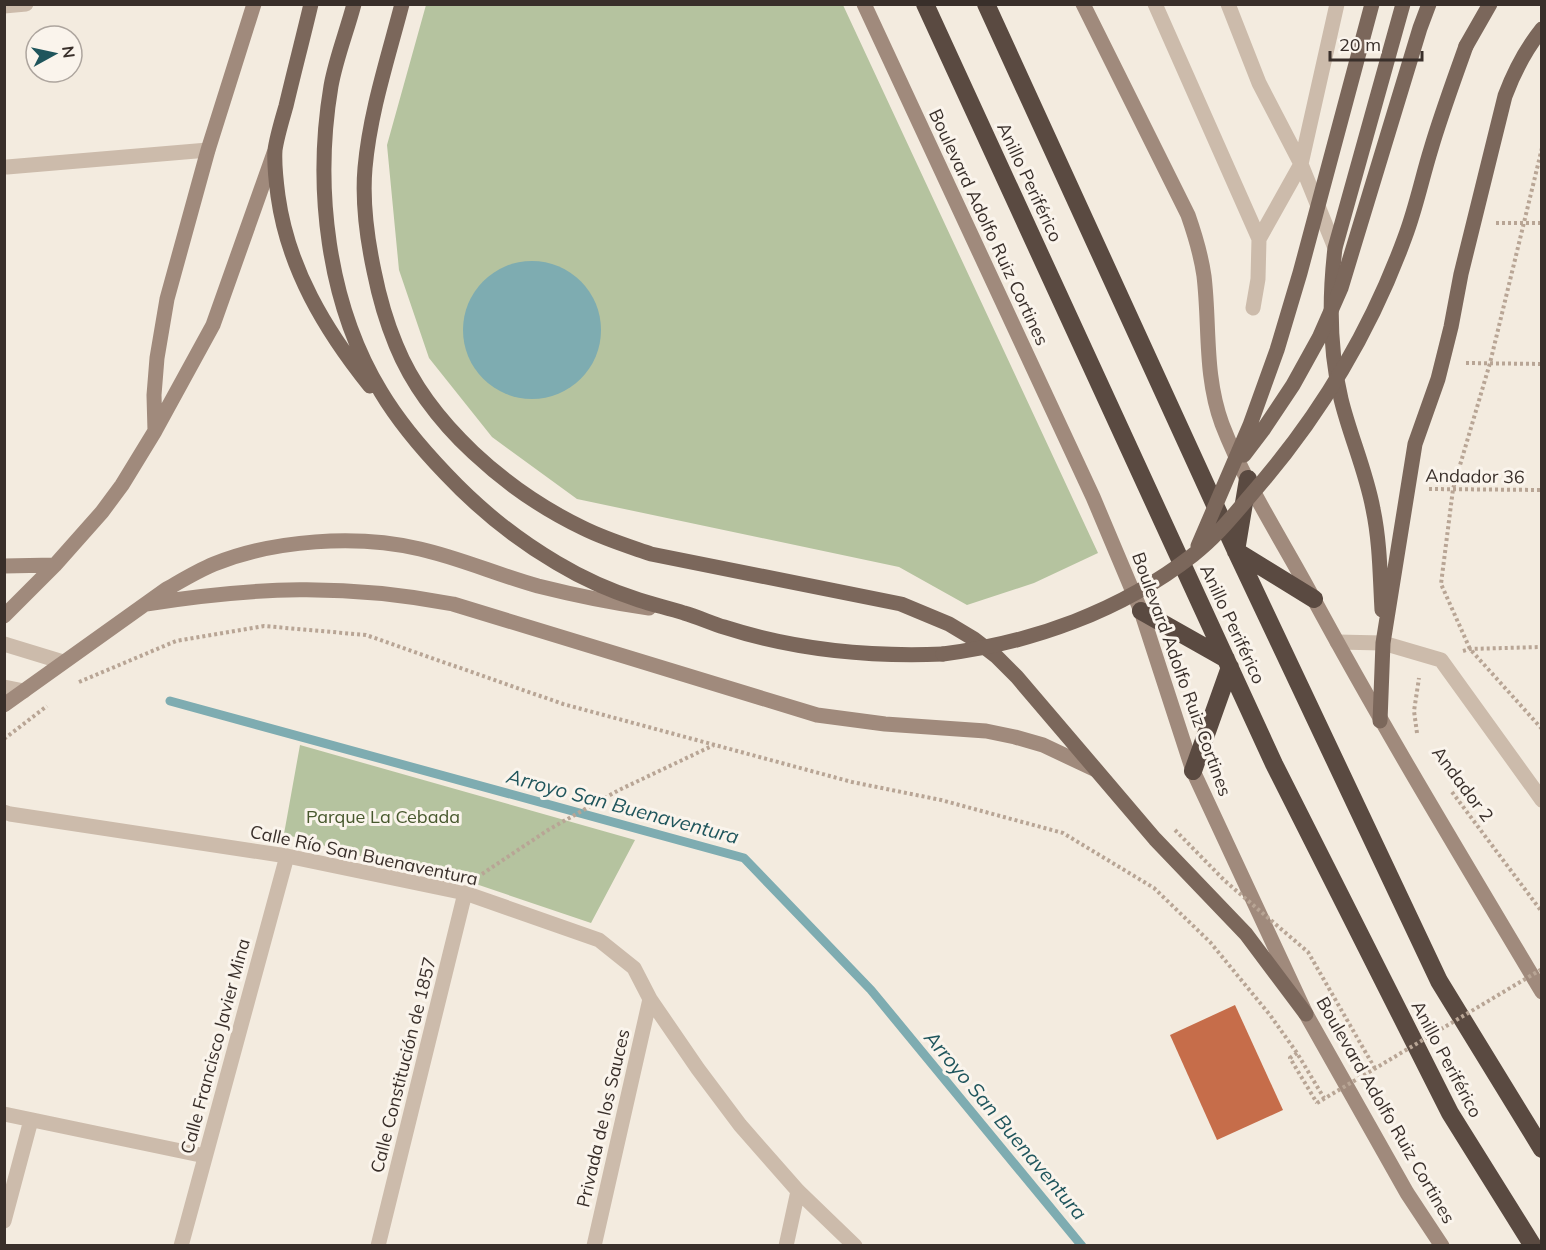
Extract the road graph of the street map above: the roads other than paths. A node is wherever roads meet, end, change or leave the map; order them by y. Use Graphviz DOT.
graph roads {
  1 [pos="26,4"];
  2 [pos="254,4"];
  3 [pos="311,4"];
  4 [pos="354,4"];
  5 [pos="402,4"];
  6 [pos="864,4"];
  7 [pos="925,4"];
  8 [pos="986,4"];
  9 [pos="1083,4"];
  10 [pos="1155,4"];
  11 [pos="1228,4"];
  12 [pos="1337,4"];
  13 [pos="1372,4"];
  14 [pos="1403,4"];
  15 [pos="1429,4"];
  16 [pos="1490,4"];
  17 [pos="4,6"];
  18 [pos="1542,29"];
  19 [pos="208,150"];
  20 [pos="275,150"];
  21 [pos="1301,164"];
  22 [pos="7,167"];
  23 [pos="1259,239"];
  24 [pos="1335,248"];
  25 [pos="1253,308"];
  26 [pos="398,417"];
  27 [pos="155,431"];
  28 [pos="1231,472"];
  29 [pos="1248,479"];
  30 [pos="1236,551"];
  31 [pos="1195,554"];
  32 [pos="55,565"];
  33 [pos="4,566"];
  34 [pos="1314,600"];
  35 [pos="146,604"];
  36 [pos="1141,611"];
  37 [pos="682,612"];
  38 [pos="4,616"];
  39 [pos="1337,642"];
  40 [pos="1383,643"];
  41 [pos="4,644"];
  42 [pos="63,662"];
  43 [pos="1228,663"];
  44 [pos="4,687"];
  45 [pos="24,691"];
  46 [pos="4,705"];
  47 [pos="1380,721"];
  48 [pos="1096,770"];
  49 [pos="1193,771"];
  50 [pos="1542,800"];
  51 [pos="4,812"];
  52 [pos="287,856"];
  53 [pos="465,893"];
  54 [pos="1542,992"];
  55 [pos="650,999"];
  56 [pos="1306,1014"];
  57 [pos="4,1114"];
  58 [pos="31,1120"];
  59 [pos="1542,1149"];
  60 [pos="205,1156"];
  61 [pos="798,1191"];
  62 [pos="4,1221"];
  63 [pos="181,1245"];
  64 [pos="378,1245"];
  65 [pos="594,1245"];
  66 [pos="786,1245"];
  67 [pos="855,1245"];
  68 [pos="1442,1245"];
  69 [pos="1533,1245"];
  1 -- 17 [label="street"];
  2 -- 19 [label="main road"];
  3 -- 20 [label="main road"];
  4 -- 26 [label="main road"];
  5 -- 48 [label="main road"];
  6 -- 36 [label="main road, Boulevard Adolfo Ruiz Cortines"];
  7 -- 43 [label="highway, Anillo Periférico"];
  8 -- 30 [label="highway, Anillo Periférico"];
  9 -- 29 [label="main road"];
  10 -- 23 [label="street"];
  11 -- 21 [label="street"];
  12 -- 21 [label="street"];
  13 -- 28 [label="main road, bridge"];
  14 -- 24 [label="main road"];
  15 -- 28 [label="main road, bridge"];
  16 -- 31 [label="main road, bridge"];
  18 -- 40 [label="main road"];
  19 -- 22 [label="street"];
  19 -- 27 [label="main road"];
  20 -- 26 [label="main road"];
  20 -- 27 [label="main road"];
  21 -- 23 [label="street"];
  21 -- 24 [label="street"];
  23 -- 25 [label="street"];
  24 -- 40 [label="main road"];
  26 -- 37 [label="main road"];
  27 -- 32 [label="main road"];
  28 -- 31 [label="main road, bridge"];
  29 -- 30 [label="highway"];
  29 -- 34 [label="main road"];
  30 -- 34 [label="highway"];
  30 -- 59 [label="highway, Anillo Periférico"];
  31 -- 37 [label="main road, bridge"];
  32 -- 33 [label="main road"];
  32 -- 38 [label="main road"];
  34 -- 39 [label="main road"];
  35 -- 37 [label="main road"];
  35 -- 42 [label="main road"];
  35 -- 48 [label="main road"];
  36 -- 43 [label="highway"];
  36 -- 49 [label="main road, Boulevard Adolfo Ruiz Cortines"];
  39 -- 40 [label="street"];
  39 -- 47 [label="main road"];
  40 -- 47 [label="main road"];
  40 -- 50 [label="street"];
  41 -- 42 [label="street"];
  42 -- 45 [label="main road"];
  43 -- 49 [label="highway"];
  43 -- 69 [label="highway, Anillo Periférico"];
  44 -- 45 [label="street"];
  45 -- 46 [label="main road"];
  47 -- 54 [label="main road"];
  48 -- 56 [label="main road"];
  49 -- 56 [label="main road, Boulevard Adolfo Ruiz Cortines"];
  51 -- 52 [label="street, Calle Río San Buenaventura"];
  52 -- 53 [label="street, Calle Río San Buenaventura"];
  52 -- 60 [label="street, Calle Francisco Javier Mina"];
  53 -- 55 [label="street, Calle Río San Buenaventura"];
  53 -- 64 [label="street, Calle Constitución de 1857"];
  55 -- 61 [label="street, Calle Río San Buenaventura"];
  55 -- 65 [label="street, Privada de los Sauces"];
  56 -- 68 [label="main road, Boulevard Adolfo Ruiz Cortines"];
  57 -- 58 [label="street"];
  58 -- 60 [label="street"];
  58 -- 62 [label="street"];
  60 -- 63 [label="street, Calle Francisco Javier Mina"];
  61 -- 66 [label="street"];
  61 -- 67 [label="street, Calle Río San Buenaventura"];
}
